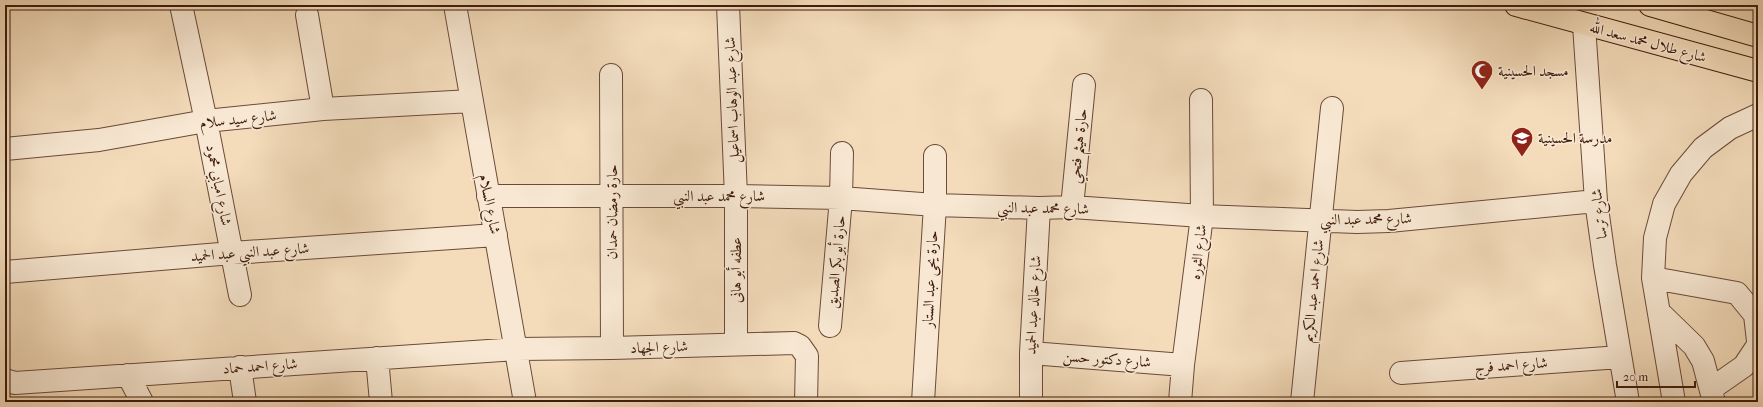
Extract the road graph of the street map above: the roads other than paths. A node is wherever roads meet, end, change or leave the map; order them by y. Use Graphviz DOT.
graph roads {
  1 [pos="181,5"];
  2 [pos="455,5"];
  3 [pos="728,5"];
  4 [pos="1516,5"];
  5 [pos="1650,5"];
  6 [pos="307,15"];
  7 [pos="1581,15"];
  8 [pos="1758,36"];
  9 [pos="1758,71"];
  10 [pos="611,75"];
  11 [pos="1084,85"];
  12 [pos="1201,100"];
  13 [pos="472,101"];
  14 [pos="1332,108"];
  15 [pos="323,109"];
  16 [pos="1758,115"];
  17 [pos="206,121"];
  18 [pos="5,149"];
  19 [pos="842,154"];
  20 [pos="935,156"];
  21 [pos="488,196"];
  22 [pos="736,196"];
  23 [pos="612,197"];
  24 [pos="841,198"];
  25 [pos="1596,201"];
  26 [pos="935,205"];
  27 [pos="1072,206"];
  28 [pos="1038,208"];
  29 [pos="1202,216"];
  30 [pos="1320,220"];
  31 [pos="496,235"];
  32 [pos="232,253"];
  33 [pos="5,272"];
  34 [pos="1653,278"];
  35 [pos="240,295"];
  36 [pos="1659,312"];
  37 [pos="830,326"];
  38 [pos="1758,340"];
  39 [pos="736,344"];
  40 [pos="1758,345"];
  41 [pos="612,348"];
  42 [pos="517,349"];
  43 [pos="1030,353"];
  44 [pos="1620,357"];
  45 [pos="377,358"];
  46 [pos="1183,365"];
  47 [pos="240,368"];
  48 [pos="1401,373"];
  49 [pos="128,376"];
  50 [pos="13,388"];
  51 [pos="1712,395"];
  52 [pos="142,402"];
  53 [pos="245,402"];
  54 [pos="381,402"];
  55 [pos="525,402"];
  56 [pos="806,402"];
  57 [pos="923,402"];
  58 [pos="1031,402"];
  59 [pos="1180,402"];
  60 [pos="1302,402"];
  61 [pos="1628,402"];
  62 [pos="1674,402"];
  1 -- 17 [label="street, شارع امبابي محمود"];
  2 -- 13 [label="street, شارع السلام"];
  3 -- 22 [label="street, شارع عبد الوهاب اسماعيل"];
  4 -- 7 [label="main road, شارع طلال محمد سعد الله"];
  5 -- 8 [label="main road"];
  6 -- 15 [label="street"];
  7 -- 9 [label="main road, شارع طلال محمد سعد الله"];
  7 -- 25 [label="street, شارع ترسا"];
  10 -- 23 [label="street, حارة رمضان حمدان"];
  11 -- 27 [label="street, حارة هيثم فتحي"];
  12 -- 29 [label="street, شارع الثوره"];
  13 -- 15 [label="street, شارع سيد سلام"];
  13 -- 21 [label="street, شارع السلام"];
  14 -- 30 [label="street, شارع احمد عبد الكريم"];
  15 -- 17 [label="street, شارع سيد سلام"];
  16 -- 34 [label="street"];
  17 -- 18 [label="street, شارع سيد سلام"];
  17 -- 32 [label="street, شارع امبابي محمود"];
  19 -- 24 [label="street, حارة أبو بكر الصديق"];
  20 -- 26 [label="street, حارة يحى عبد الستار"];
  21 -- 23 [label="street, شارع محمد عبد النبي"];
  21 -- 31 [label="street, شارع السلام"];
  22 -- 23 [label="street, شارع محمد عبد النبي"];
  22 -- 24 [label="street, شارع محمد عبد النبي"];
  22 -- 39 [label="street, عطفه أبو هانى"];
  23 -- 41 [label="street, حارة رمضان حمدان"];
  24 -- 26 [label="street, شارع محمد عبد النبي"];
  24 -- 37 [label="street, حارة أبو بكر الصديق"];
  25 -- 30 [label="street, شارع محمد عبد النبي"];
  25 -- 44 [label="street, شارع ترسا"];
  26 -- 28 [label="street, شارع محمد عبد النبي"];
  26 -- 57 [label="street, حارة يحى عبد الستار"];
  27 -- 28 [label="street, شارع محمد عبد النبي"];
  27 -- 29 [label="street, شارع محمد عبد النبي"];
  28 -- 43 [label="street, شارع خالد عبد الحميد"];
  29 -- 30 [label="street, شارع محمد عبد النبي"];
  29 -- 46 [label="street, شارع الثوره"];
  30 -- 60 [label="street, شارع احمد عبد الكريم"];
  31 -- 32 [label="street, شارع عبد النبي عبد الحميد"];
  31 -- 42 [label="street, شارع السلام"];
  32 -- 33 [label="street, شارع عبد النبي عبد الحميد"];
  32 -- 35 [label="street, شارع امبابي محمود"];
  34 -- 36 [label="street"];
  34 -- 38 [label="street"];
  36 -- 51 [label="street"];
  36 -- 62 [label="street"];
  39 -- 41 [label="street, شارع الجهاد"];
  39 -- 56 [label="street, شارع الجهاد"];
  40 -- 51 [label="street"];
  41 -- 42 [label="street, شارع الجهاد"];
  42 -- 45 [label="street, شارع احمد حماد"];
  42 -- 55 [label="street, شارع السلام"];
  43 -- 46 [label="street, شارع دكتور حسن"];
  43 -- 58 [label="street, شارع خالد عبد الحميد"];
  44 -- 48 [label="street, شارع احمد فرج"];
  44 -- 61 [label="street, شارع ترسا"];
  45 -- 47 [label="street, شارع احمد حماد"];
  45 -- 54 [label="street"];
  46 -- 59 [label="street, شارع الثوره"];
  47 -- 49 [label="street, شارع احمد حماد"];
  47 -- 53 [label="street"];
  49 -- 50 [label="street, شارع احمد حماد"];
  49 -- 52 [label="street"];
}
